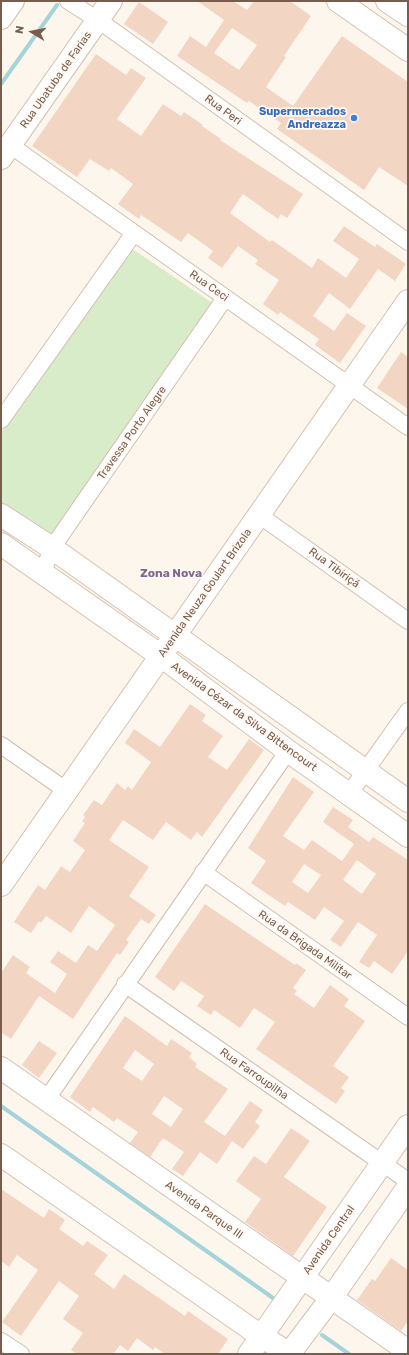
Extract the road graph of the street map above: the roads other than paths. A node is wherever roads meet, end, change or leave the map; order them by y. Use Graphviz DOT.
graph roads {
  1 [pos="13,1"];
  2 [pos="68,1"];
  3 [pos="111,1"];
  4 [pos="338,1"];
  5 [pos="387,1"];
  6 [pos="408,16"];
  7 [pos="1,18"];
  8 [pos="98,20"];
  9 [pos="408,50"];
  10 [pos="5,152"];
  11 [pos="134,233"];
  12 [pos="408,242"];
  13 [pos="225,298"];
  14 [pos="408,301"];
  15 [pos="349,386"];
  16 [pos="1,420"];
  17 [pos="408,427"];
  18 [pos="1,515"];
  19 [pos="260,515"];
  20 [pos="1,544"];
  21 [pos="52,548"];
  22 [pos="43,572"];
  23 [pos="408,621"];
  24 [pos="175,636"];
  25 [pos="161,656"];
  26 [pos="408,711"];
  27 [pos="1,745"];
  28 [pos="288,751"];
  29 [pos="366,771"];
  30 [pos="67,791"];
  31 [pos="349,794"];
  32 [pos="408,801"];
  33 [pos="408,836"];
  34 [pos="203,872"];
  35 [pos="1,885"];
  36 [pos="125,984"];
  37 [pos="408,1017"];
  38 [pos="1,1068"];
  39 [pos="46,1100"];
  40 [pos="408,1126"];
  41 [pos="1,1155"];
  42 [pos="383,1164"];
  43 [pos="408,1181"];
  44 [pos="408,1187"];
  45 [pos="302,1278"];
  46 [pos="332,1298"];
  47 [pos="261,1336"];
  48 [pos="1,1341"];
  49 [pos="408,1351"];
  50 [pos="20,1354"];
  51 [pos="249,1354"];
  52 [pos="290,1354"];
  1 -- 7 [label="street"];
  2 -- 8 [label="street, Rua Peri"];
  3 -- 8 [label="street, Rua Ubatuba de Farias"];
  4 -- 9 [label="street"];
  5 -- 6 [label="street"];
  8 -- 10 [label="street, Rua Ubatuba de Farias"];
  8 -- 12 [label="street, Rua Peri"];
  10 -- 11 [label="street, Rua Ceci"];
  11 -- 13 [label="street, Rua Ceci"];
  11 -- 16 [label="street"];
  13 -- 15 [label="street, Rua Ceci"];
  13 -- 21 [label="street, Travessa Porto Alegre"];
  14 -- 15 [label="street, Avenida Neuza Goulart Brizola"];
  15 -- 17 [label="street, Rua Ceci"];
  15 -- 19 [label="street, Avenida Neuza Goulart Brizola"];
  18 -- 21 [label="street"];
  19 -- 23 [label="street, Rua Tibiriçá"];
  19 -- 24 [label="street, Avenida Neuza Goulart Brizola"];
  20 -- 22 [label="street, Avenida Cézar da Silva Bittencourt"];
  21 -- 22 [label="street, Travessa Porto Alegre"];
  21 -- 24 [label="street"];
  22 -- 25 [label="street, Avenida Cézar da Silva Bittencourt"];
  24 -- 25 [label="street, Avenida Neuza Goulart Brizola"];
  24 -- 29 [label="street"];
  25 -- 28 [label="street, Avenida Cézar da Silva Bittencourt"];
  25 -- 30 [label="street, Avenida Neuza Goulart Brizola"];
  26 -- 29 [label="street"];
  27 -- 30 [label="street"];
  28 -- 31 [label="street, Avenida Cézar da Silva Bittencourt"];
  28 -- 34 [label="street"];
  29 -- 31 [label="street"];
  29 -- 32 [label="street"];
  30 -- 35 [label="street, Avenida Neuza Goulart Brizola"];
  31 -- 33 [label="street, Avenida Cézar da Silva Bittencourt"];
  34 -- 36 [label="street"];
  34 -- 37 [label="street, Rua da Brigada Militar"];
  36 -- 39 [label="street"];
  36 -- 42 [label="street, Rua Farroupilha"];
  38 -- 39 [label="street, Avenida Parque III"];
  39 -- 45 [label="street, Avenida Parque III"];
  40 -- 42 [label="street, Avenida Central"];
  41 -- 47 [label="street"];
  42 -- 43 [label="street, Rua Farroupilha"];
  42 -- 45 [label="street, Avenida Central"];
  44 -- 46 [label="street"];
  45 -- 46 [label="street, Avenida Parque III"];
  45 -- 47 [label="street, Avenida Central"];
  46 -- 49 [label="street, Avenida Parque III"];
  46 -- 52 [label="street"];
  47 -- 51 [label="street, Avenida Central"];
  47 -- 52 [label="street"];
  48 -- 50 [label="street"];
}
